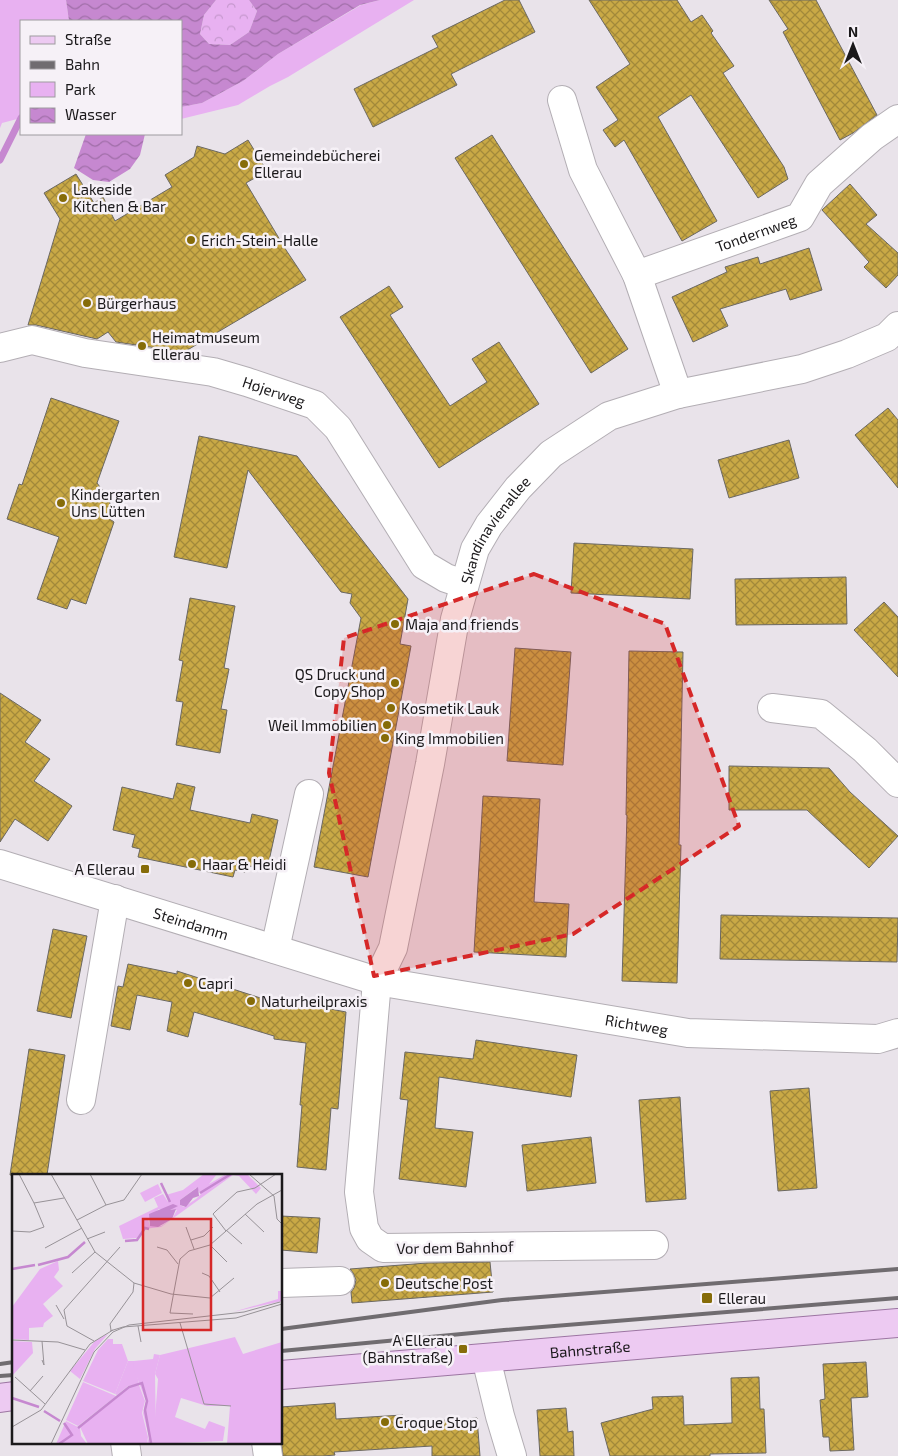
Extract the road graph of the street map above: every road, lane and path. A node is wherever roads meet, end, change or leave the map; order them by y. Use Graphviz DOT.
graph roads {
  1 [pos="562,100"];
  2 [pos="898,119"];
  3 [pos="637,275"];
  4 [pos="894,338"];
  5 [pos="0,348"];
  6 [pos="678,394"];
  7 [pos="464,584"];
  8 [pos="772,708"];
  9 [pos="898,783"];
  10 [pos="309,794"];
  11 [pos="1,864"];
  12 [pos="115,899"];
  13 [pos="275,949"];
  14 [pos="377,981"];
  15 [pos="898,1033"];
  16 [pos="81,1100"];
  17 [pos="654,1245"];
  18 [pos="340,1281"];
  19 [pos="282,1283"];
  20 [pos="898,1323"];
  21 [pos="486,1358"];
  22 [pos="282,1375"];
  23 [pos="512,1456"];
  1 -- 3 [label="street"];
  2 -- 3 [label="street, Tondernweg"];
  3 -- 6 [label="street"];
  4 -- 6 [label="street, Skandinavienallee"];
  5 -- 7 [label="street, Højerweg"];
  6 -- 7 [label="street, Skandinavienallee"];
  7 -- 14 [label="street, Skandinavienallee"];
  8 -- 9 [label="street"];
  10 -- 13 [label="street"];
  11 -- 12 [label="street, Steindamm"];
  12 -- 13 [label="street, Steindamm"];
  12 -- 16 [label="street"];
  13 -- 14 [label="street, Steindamm"];
  14 -- 15 [label="street, Richtweg"];
  14 -- 17 [label="street, Vor dem Bahnhof"];
  18 -- 19 [label="street"];
  20 -- 21 [label="main road, Bahnstraße"];
  21 -- 22 [label="main road, Bahnstraße"];
  21 -- 23 [label="street"];
}
